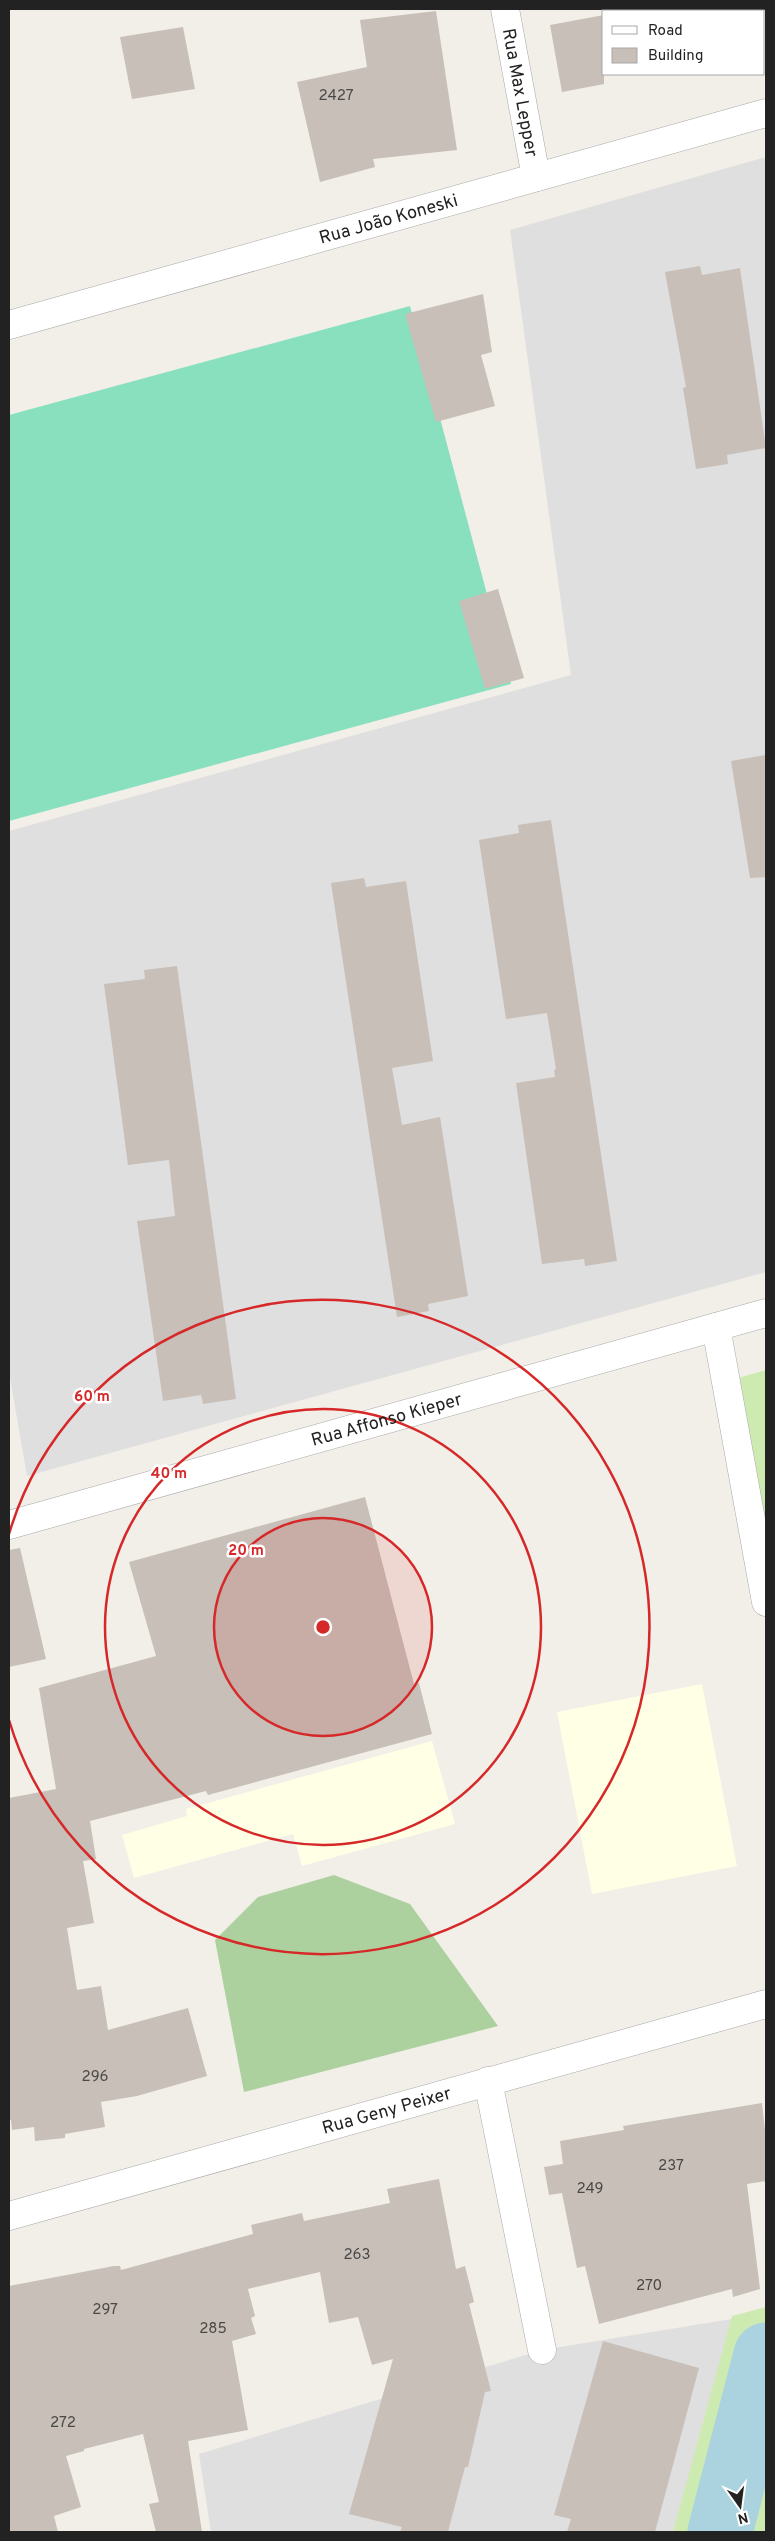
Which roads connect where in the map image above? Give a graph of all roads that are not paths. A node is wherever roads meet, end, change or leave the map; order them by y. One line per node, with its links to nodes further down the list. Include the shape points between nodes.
1 (505, 9): 3 (street, Rua Max Lepper)
2 (766, 112): 3 (street, Rua João Koneski)
3 (536, 177): 4 (street, Rua João Koneski)
4 (9, 325)
5 (766, 1313): 6 (street, Rua Affonso Kieper)
6 (716, 1327): 7 (street, Rua Affonso Kieper); 8 (street)
7 (9, 1525)
8 (766, 1602)
9 (766, 2004): 10 (street, Rua Geny Peixer)
10 (488, 2082): 11 (street, Rua Geny Peixer); 12 (street)
11 (9, 2216)
12 (542, 2350)

